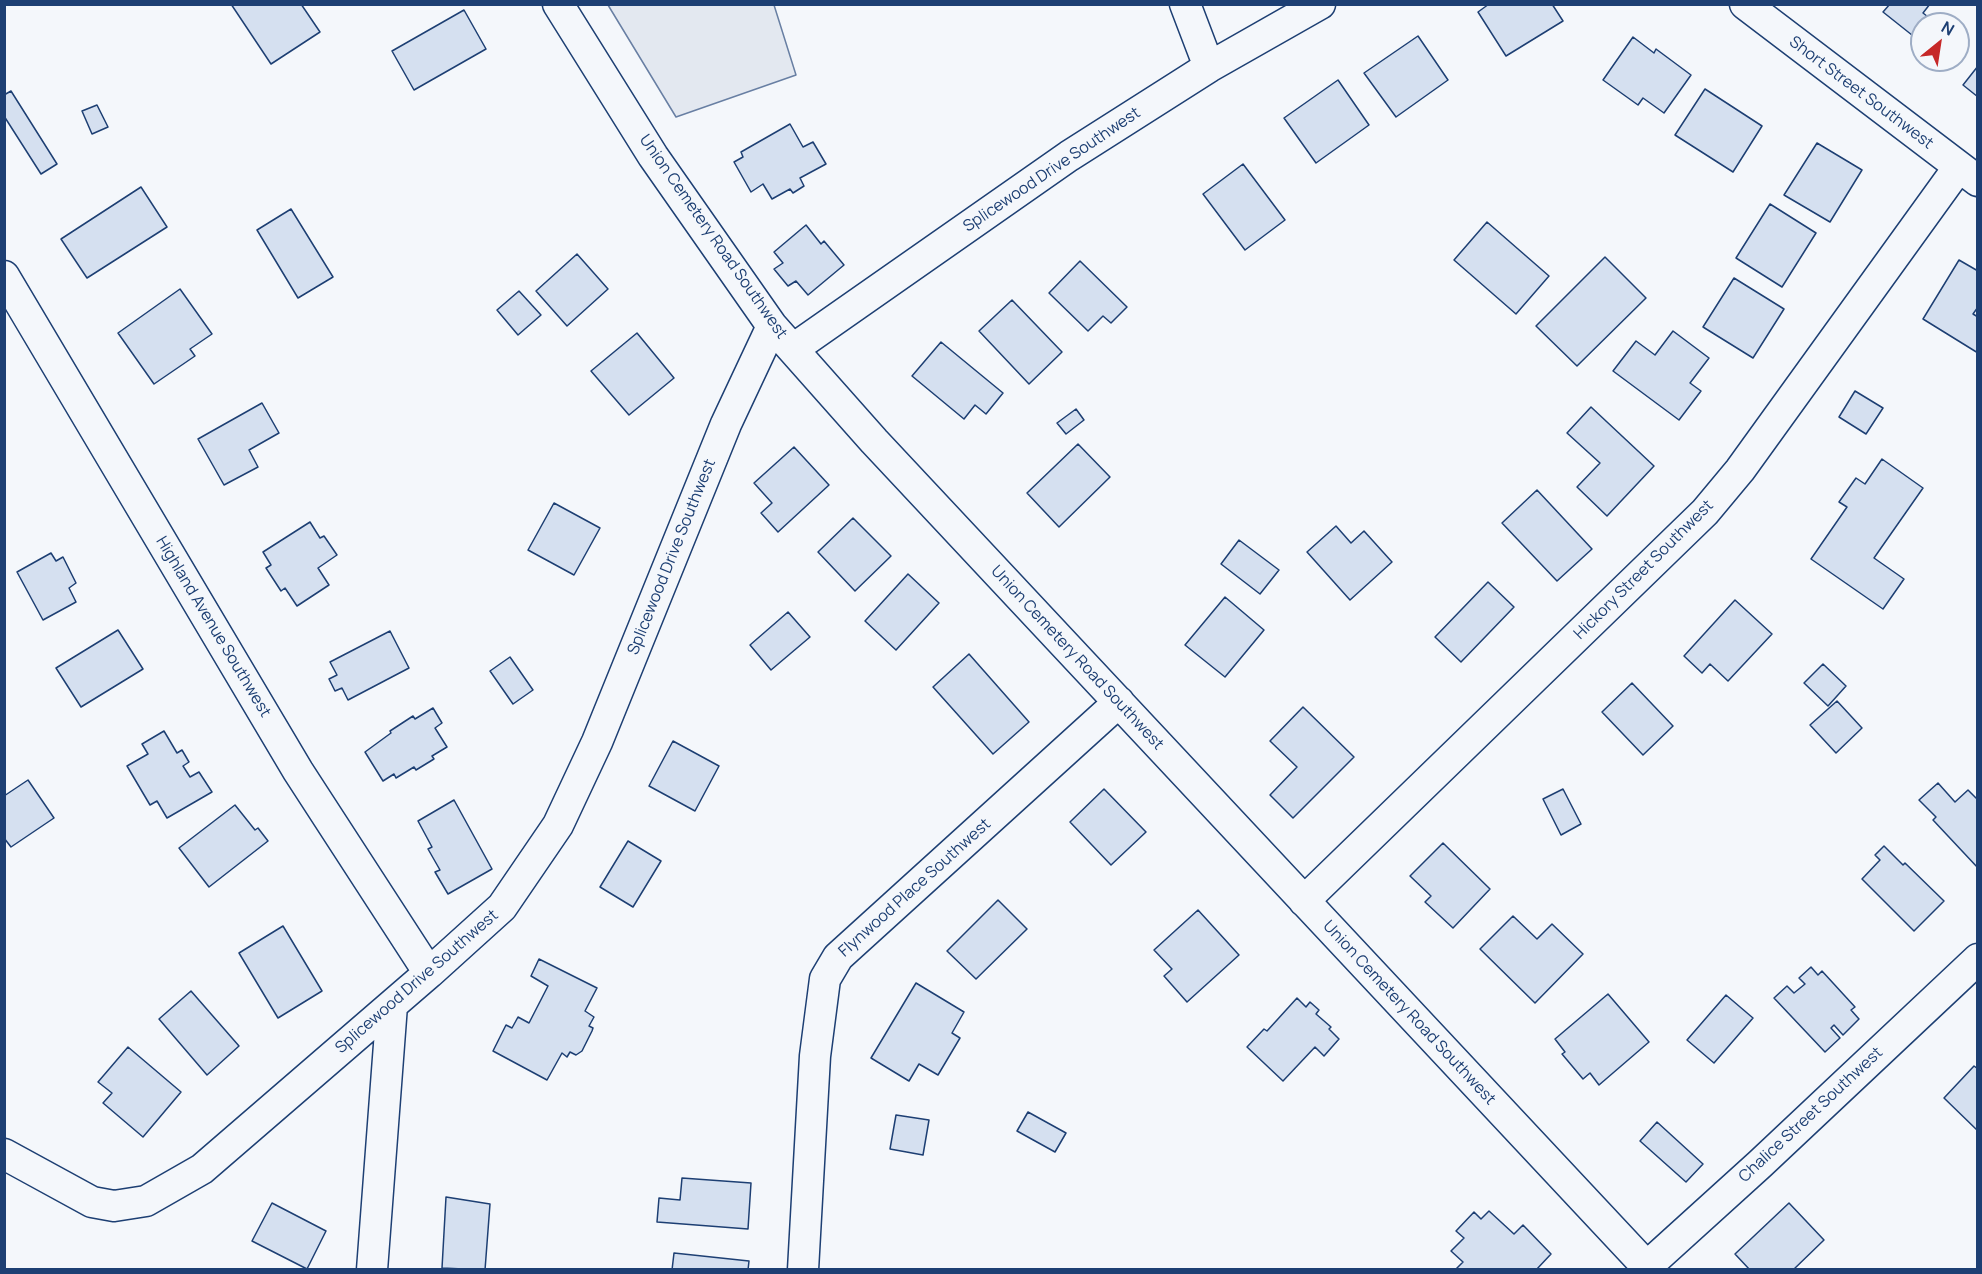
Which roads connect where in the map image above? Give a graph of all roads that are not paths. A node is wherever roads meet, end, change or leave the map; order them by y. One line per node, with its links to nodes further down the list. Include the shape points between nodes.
1 (558, 4): 8 (street, Union Cemetery Road Southwest, via 653,156)
2 (1185, 4): 5 (street)
3 (1320, 4): 5 (street, Splicewood Drive Southwest)
4 (1745, 4): 6 (street, Short Street Southwest)
5 (1209, 68): 9 (street, Splicewood Drive Southwest, via 1069,156)
6 (1968, 175): 11 (street, Hickory Street Southwest, via 1705,512)
7 (4, 276): 13 (street, Highland Avenue Southwest, via 298,771)
8 (772, 326): 9 (street, Union Cemetery Road Southwest); 13 (street, Splicewood Drive Southwest, via 726,423 597,742 558,825 502,907)
9 (793, 349): 10 (street, Union Cemetery Road Southwest)
10 (1119, 702): 11 (street, Union Cemetery Road Southwest); 18 (street, Flynwood Place Southwest, via 838,957 825,979 815,1056)
11 (1304, 901): 16 (street, Union Cemetery Road Southwest)
12 (1977, 959): 16 (street, Chalice Street Southwest)
13 (429, 973): 14 (street, Splicewood Drive Southwest)
14 (392, 1005): 15 (street, Splicewood Drive Southwest, via 202,1169 146,1201 114,1206 92,1202); 17 (street)
15 (4, 1154)
16 (1646, 1268)
17 (372, 1269)
18 (803, 1269)

